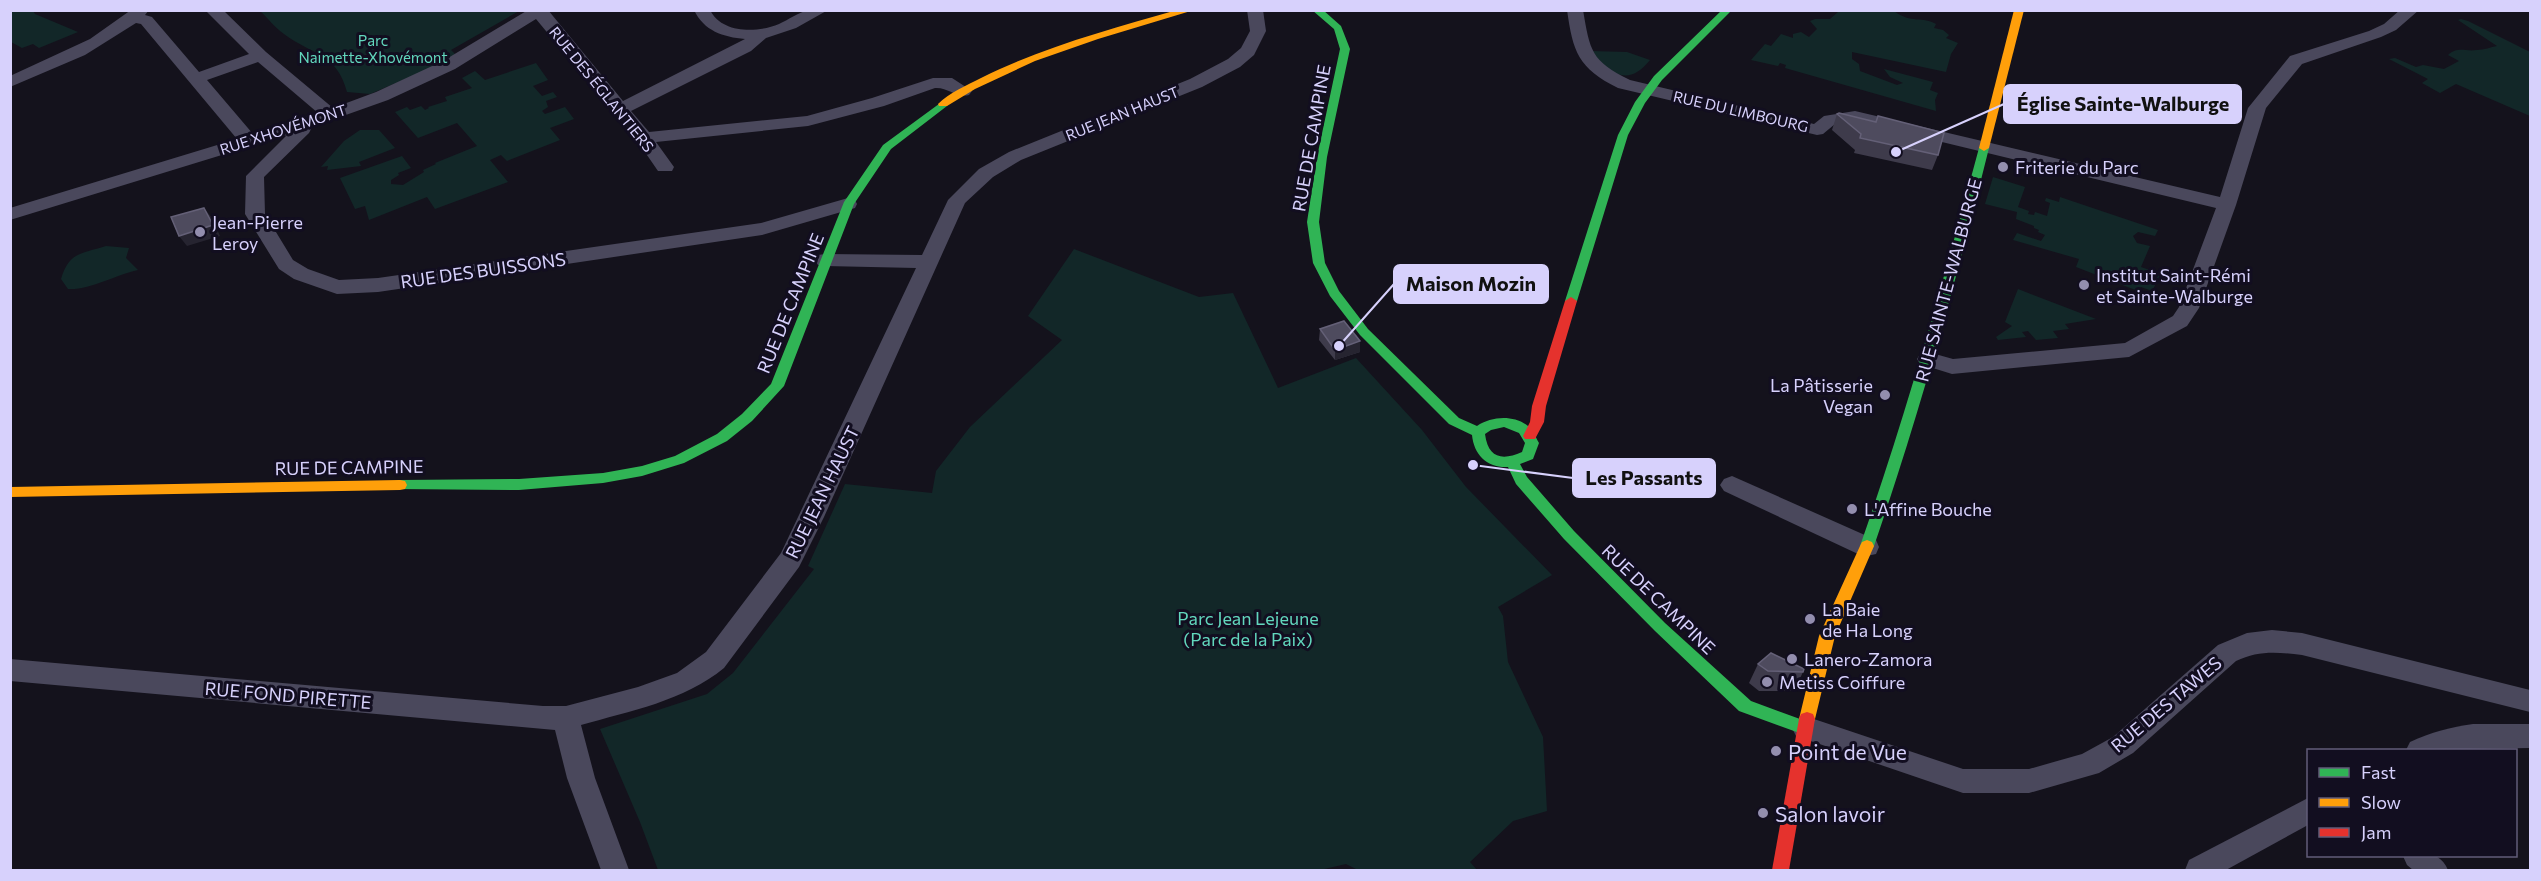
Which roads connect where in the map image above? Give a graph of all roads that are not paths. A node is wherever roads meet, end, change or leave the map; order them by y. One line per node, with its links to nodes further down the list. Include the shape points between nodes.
1 (213, 10): 14 (street)
2 (702, 10): 13 (street, via 705,19 717,27)
3 (820, 10): 13 (street)
4 (1190, 10): 18 (street, RUE DE CAMPINE, via 1077,42 1017,64)
5 (1255, 10): 30 (street, RUE JEAN HAUST, via 1257,31 1248,51 1234,63 1015,156 986,173 957,200)
6 (1316, 10): 34 (street, RUE DE CAMPINE, via 1338,28 1345,49 1313,222 1319,263 1334,293 1364,332 1454,421)
7 (1575, 10): 17 (street, RUE DU LIMBOURG, via 1581,48 1591,65 1624,84)
8 (1728, 10): 17 (street)
9 (2019, 10): 24 (street, RUE SAINTE-WALBURGE)
10 (2411, 10): 27 (street, via 2375,34 2296,60 2257,108)
11 (539, 11): 19 (street, RUE DES ÉGLANTIERS); 20 (street, RUE XHOVÉMONT, via 441,70)
12 (138, 14): 15 (street); 16 (street, via 91,46)
13 (760, 35): 19 (street, via 745,47)
14 (260, 56): 15 (street); 20 (street)
15 (197, 78): 23 (street)
16 (10, 82)
17 (1649, 89): 24 (street, RUE DU LIMBOURG, via 1817,130 1830,120 1855,116); 32 (street, via 1623,135)
18 (963, 91): 22 (street, via 946,82 933,82 808,121); 26 (street, RUE DE CAMPINE, via 887,147)
19 (620, 110): 22 (street, RUE DES ÉGLANTIERS)
20 (330, 114): 21 (street, RUE XHOVÉMONT)
21 (304, 124): 23 (street, RUE XHOVÉMONT); 26 (street, RUE DES BUISSONS, via 255,176 255,214 286,264 301,274 337,286 378,285 688,241 762,229)
22 (644, 138): 25 (street, RUE DES ÉGLANTIERS)
23 (249, 141): 28 (street, RUE XHOVÉMONT)
24 (1984, 147): 27 (street, RUE DU LIMBOURG); 31 (street, RUE SAINTE-WALBURGE)
25 (665, 167)
26 (848, 204): 29 (street, RUE DE CAMPINE)
27 (2227, 205): 31 (street, via 2189,308 2180,321 2129,350 1952,367)
28 (10, 214)
29 (825, 260): 30 (street); 38 (street, RUE DE CAMPINE, via 777,386 761,406 732,431 698,452 653,469 623,477 574,482)
30 (929, 262): 42 (street, RUE JEAN HAUST, via 790,560 715,660 670,688)
31 (1928, 359): 39 (street, RUE SAINTE-WALBURGE)
32 (1545, 388): 33 (street); 35 (street)
33 (1515, 413): 34 (street); 35 (street, via 1515,425)
34 (1478, 432): 36 (street, via 1477,444 1486,456)
35 (1530, 436): 36 (street, via 1531,450)
36 (1514, 463): 43 (street, RUE DE CAMPINE, via 1521,480 1569,535 1745,706)
37 (1732, 485): 39 (street)
38 (10, 492)
39 (1867, 547): 43 (street, RUE SAINTE-WALBURGE, via 1827,636)
40 (10, 670): 42 (street, RUE FOND PIRETTE)
41 (2530, 701): 43 (street, RUE DES TAWES, via 2329,650 2272,641 2247,644 2227,653 2123,745 2089,764 2029,781 1963,781)
42 (566, 718): 48 (street, via 581,778)
43 (1805, 728): 49 (street, RUE SAINTE-WALBURGE)
44 (2530, 736): 45 (street, via 2498,735 2435,742)
45 (2422, 749)
46 (2307, 812): 50 (street)
47 (2419, 857): 51 (street)
48 (615, 870)
49 (1780, 870)
50 (2199, 870)
51 (2434, 870)

